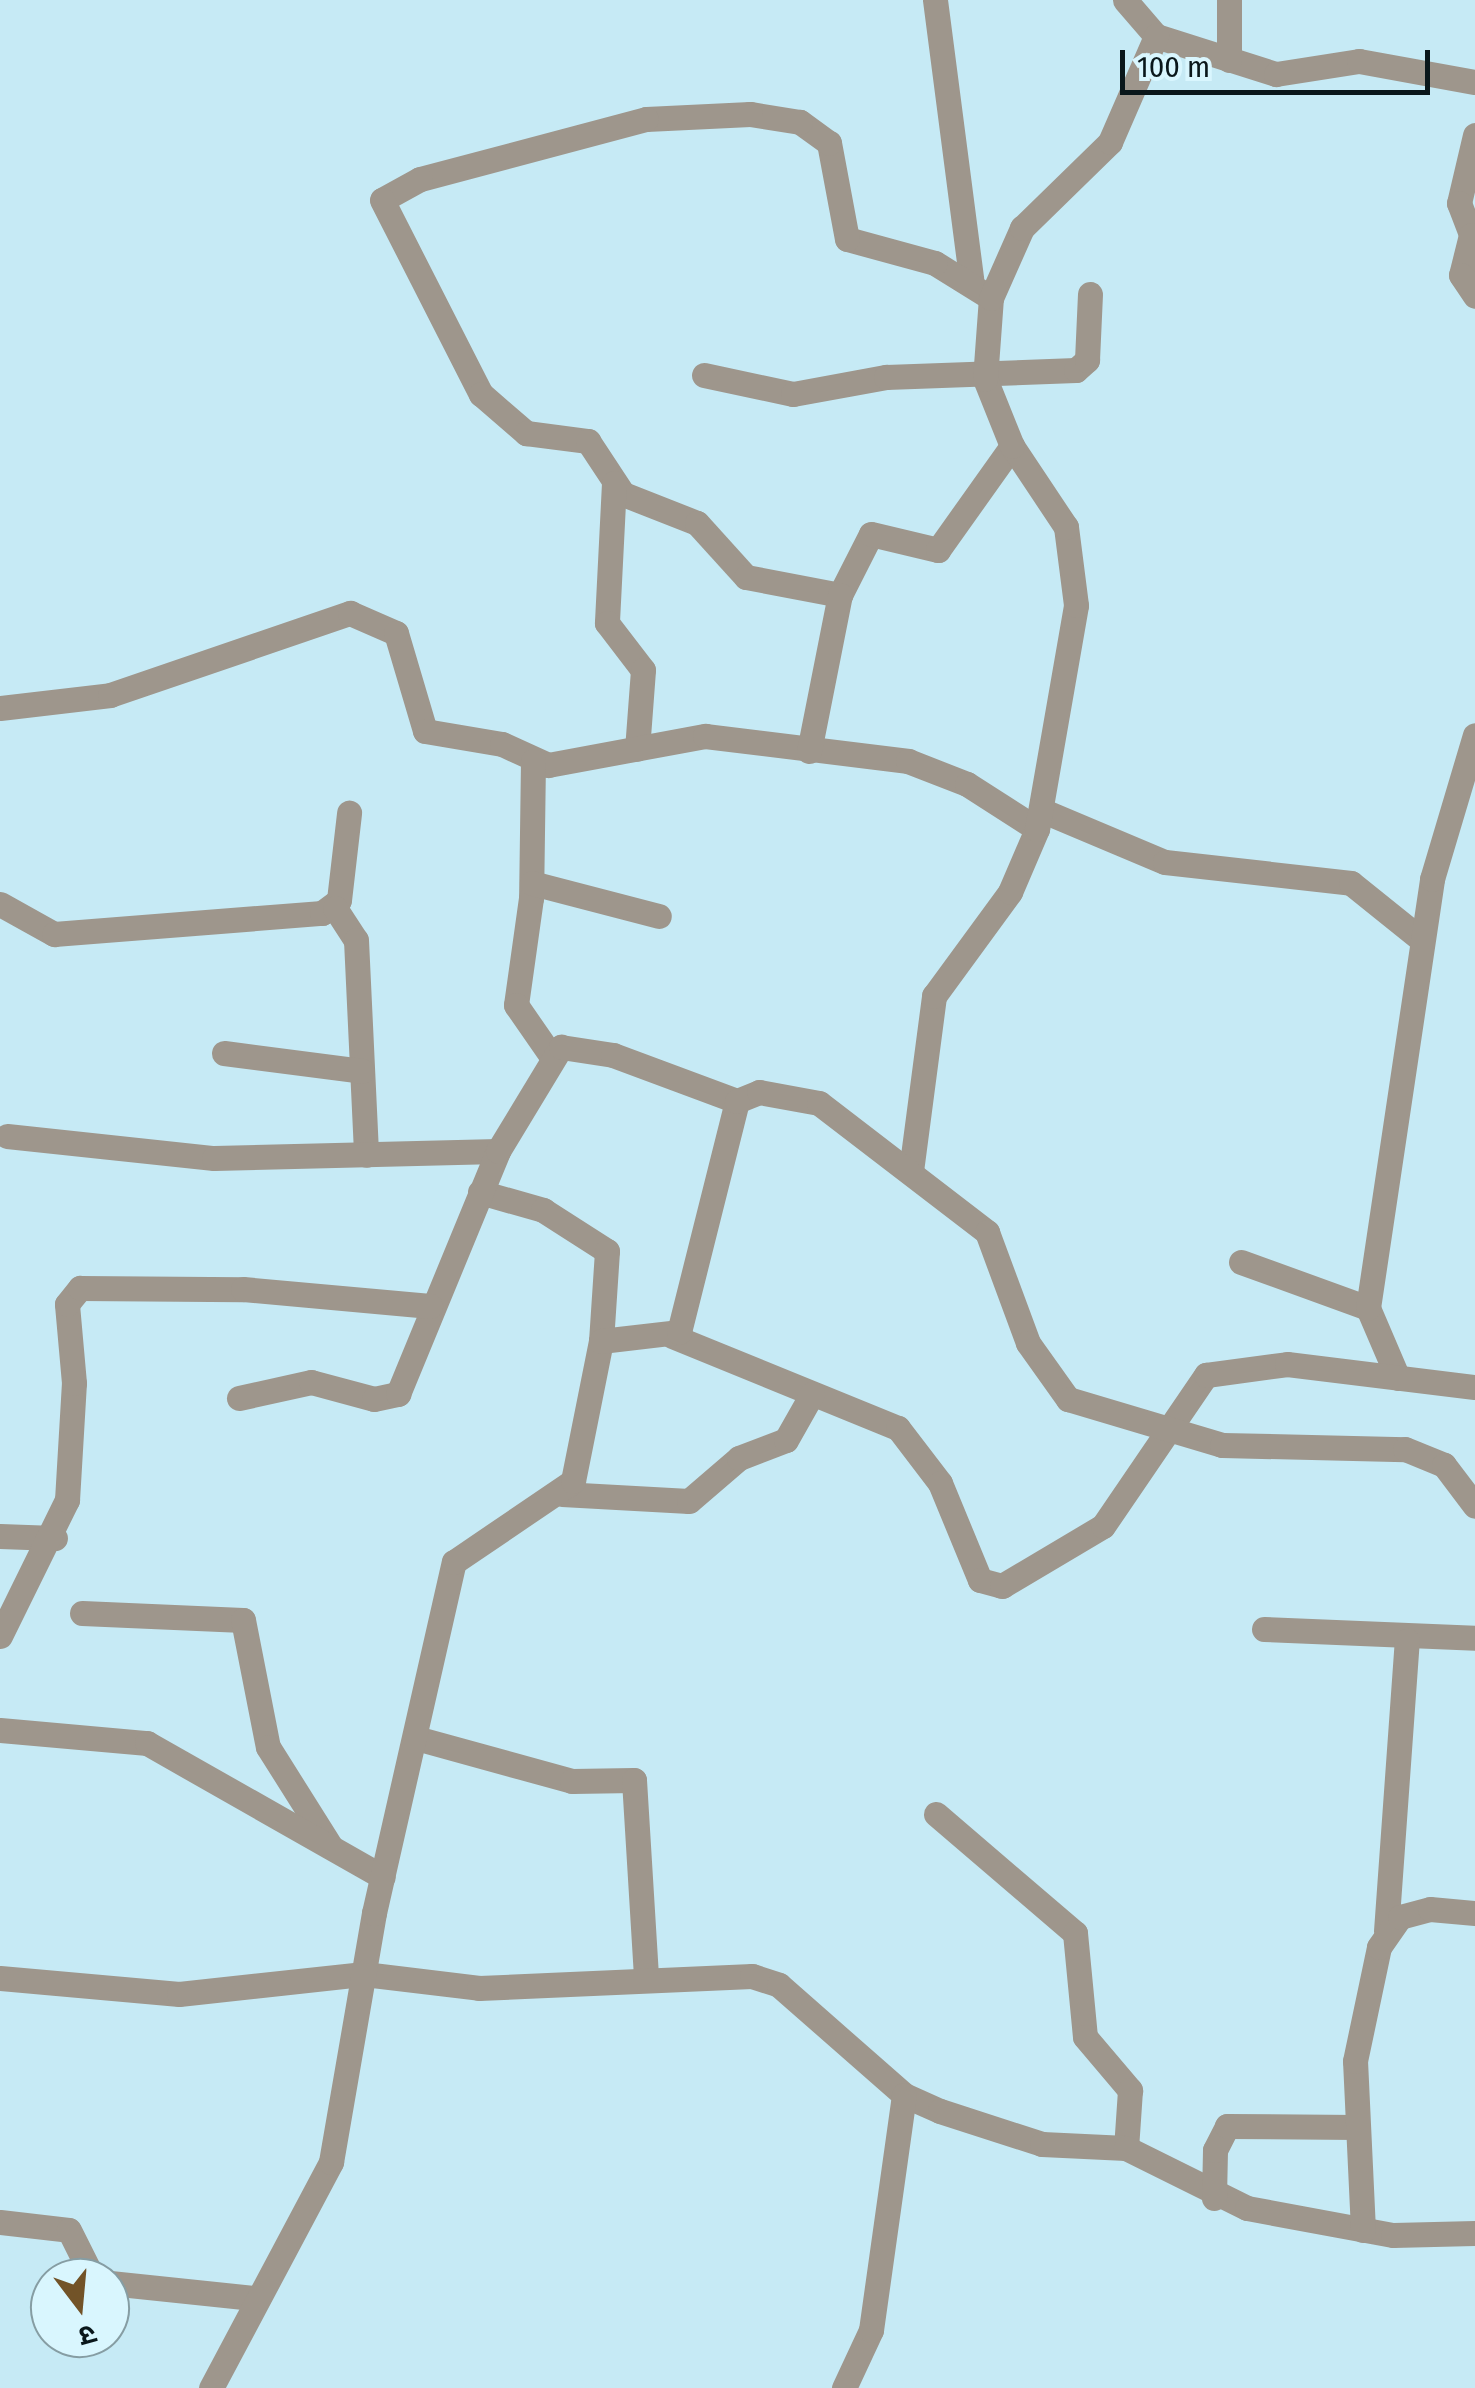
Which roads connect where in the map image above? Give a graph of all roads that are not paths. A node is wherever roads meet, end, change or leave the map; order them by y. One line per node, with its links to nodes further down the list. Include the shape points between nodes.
1 (935, 0): 8 (street)
2 (1124, 0): 4 (street)
3 (1229, 0): 5 (street)
4 (1156, 36): 5 (street); 11 (street, via 1110,142 1022,228)
5 (1228, 60): 6 (street, via 1294,76 1336,62 1406,64)
6 (1475, 82)
7 (1475, 135): 10 (street, via 1459,203 1470,235 1461,275)
8 (972, 279): 11 (street); 15 (street, via 846,239 829,143 800,122 750,114 646,118 387,192 380,208 481,394 526,433 588,441)
9 (1090, 294): 13 (street, via 1086,360 1076,370)
10 (1475, 296)
11 (991, 298): 13 (street)
12 (704, 375): 13 (street, via 793,394 886,377)
13 (985, 380): 14 (street)
14 (1012, 446): 16 (street, via 946,545 927,553 871,534); 23 (street, via 1054,501 1077,569)
15 (614, 482): 16 (street, via 632,502 697,523 746,577); 19 (street, via 606,623 643,670)
16 (840, 596): 20 (street)
17 (0, 708): 21 (street, via 110,695 350,613 396,633 426,731 502,744)
18 (1475, 735): 28 (street)
19 (637, 749): 20 (street, via 705,736); 21 (street)
20 (810, 750): 23 (street, via 945,772)
21 (534, 761): 24 (street)
22 (349, 813): 26 (street)
23 (1039, 819): 28 (street, via 1165,862 1352,884); 36 (street, via 1010,892 934,996)
24 (532, 883): 27 (street); 30 (street, via 516,1005)
25 (0, 904): 26 (street, via 54,934 220,926)
26 (335, 908): 31 (street, via 356,940)
27 (659, 916)
28 (1422, 940): 40 (street)
29 (224, 1052): 31 (street)
30 (550, 1054): 32 (street, via 574,1046); 34 (street)
31 (362, 1072): 35 (street)
32 (737, 1100): 36 (street, via 759,1092 819,1104); 41 (street, via 704,1252)
33 (6, 1136): 35 (street, via 214,1158)
34 (498, 1151): 35 (street); 37 (street)
35 (366, 1155)
36 (912, 1170): 47 (street, via 998,1248 1028,1343 1058,1390)
37 (480, 1192): 39 (street); 42 (street, via 543,1210 607,1251)
38 (1241, 1262): 40 (street)
39 (430, 1306): 46 (street, via 406,1384 388,1400 311,1382); 51 (street, via 242,1289 80,1288 66,1304 74,1382 66,1500)
40 (1368, 1308): 43 (street)
41 (672, 1336): 42 (street); 45 (street)
42 (601, 1341): 48 (street)
43 (1398, 1378): 44 (street); 47 (street, via 1261,1363 1218,1372 1200,1381)
44 (1475, 1388)
45 (812, 1394): 47 (street, via 906,1436 940,1484 974,1569 991,1586 1027,1578 1103,1526); 48 (street, via 786,1440 739,1458 689,1501)
46 (239, 1398)
47 (1171, 1431): 49 (street, via 1262,1449 1404,1449 1444,1465)
48 (562, 1494): 58 (street, via 461,1550)
49 (1475, 1506)
50 (0, 1536): 51 (street)
51 (55, 1538): 54 (street)
52 (82, 1613): 60 (street, via 243,1620 268,1747)
53 (1264, 1629): 56 (street)
54 (0, 1636)
55 (1475, 1638): 56 (street)
56 (1407, 1641): 63 (street)
57 (0, 1730): 60 (street, via 137,1740)
58 (416, 1738): 61 (street); 66 (street, via 572,1781 634,1780)
59 (936, 1814): 69 (street, via 1075,1933 1084,2037 1130,2090)
60 (334, 1852): 61 (street)
61 (383, 1877): 64 (street)
62 (1475, 1914): 63 (street, via 1417,1911)
63 (1386, 1932): 68 (street, via 1355,2061)
64 (364, 1974): 65 (street, via 179,1994); 66 (street, via 479,1988); 76 (street, via 331,2162 298,2236)
65 (0, 1978)
66 (646, 1979): 67 (street, via 714,1974 779,1985)
67 (904, 2095): 69 (street, via 1042,2144); 78 (street, via 871,2330)
68 (1356, 2127): 70 (street, via 1228,2126 1215,2150); 72 (street)
69 (1126, 2148): 70 (street)
70 (1214, 2198): 72 (street)
71 (0, 2222): 74 (street, via 69,2230)
72 (1363, 2230): 73 (street)
73 (1475, 2233)
74 (84, 2258)
75 (130, 2285): 76 (street)
76 (253, 2298): 77 (street)
77 (212, 2388)
78 (844, 2388)

